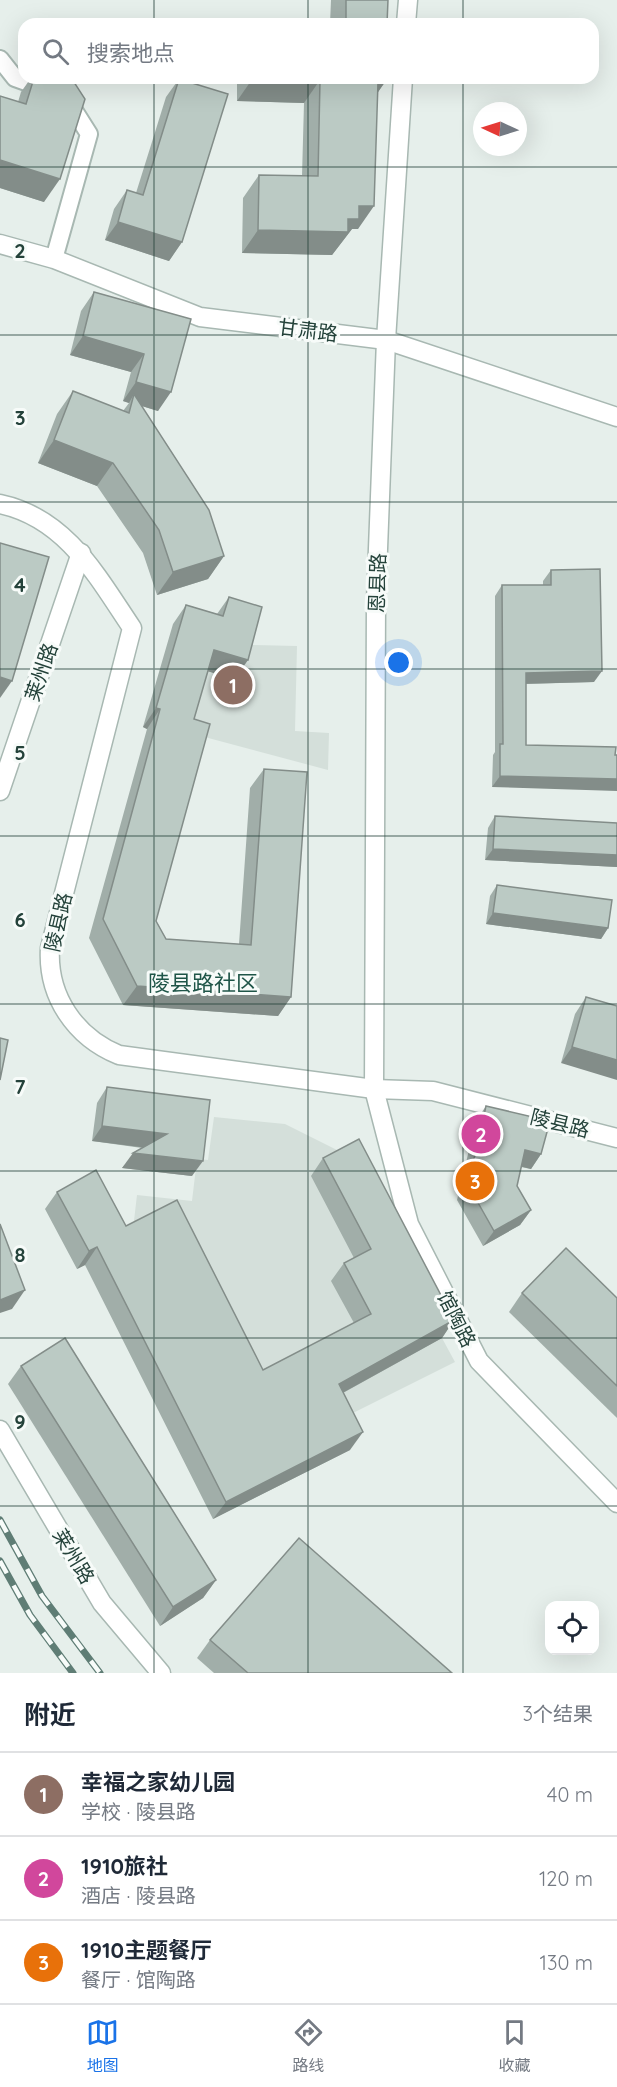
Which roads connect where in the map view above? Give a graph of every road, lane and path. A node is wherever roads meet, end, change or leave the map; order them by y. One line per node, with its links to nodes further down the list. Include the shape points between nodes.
1 (408, 0): 2 (street)
2 (406, 18)
3 (0, 59): 4 (lane)
4 (18, 79)
5 (32, 84): 8 (lane, via 65,96 89,134)
6 (403, 84): 9 (street, 恩县路)
7 (0, 244): 8 (street, 甘肃路)
8 (54, 260): 9 (street, 甘肃路, via 200,317)
9 (386, 340): 10 (street, 甘肃路); 14 (street, 恩县路, via 376,601)
10 (617, 417)
11 (0, 504): 12 (street, 陵县路, via 44,521)
12 (81, 553): 13 (street, 莱州路); 14 (street, 陵县路, via 132,628 50,948 49,970 56,994 81,1030 102,1048 119,1055)
13 (0, 791)
14 (374, 1089): 15 (street, 陵县路, via 433,1091); 17 (street, 馆陶路, via 409,1224 479,1361)
15 (617, 1138)
16 (0, 1430): 18 (street, 莱州路, via 102,1603)
17 (617, 1503)
18 (161, 1673)

